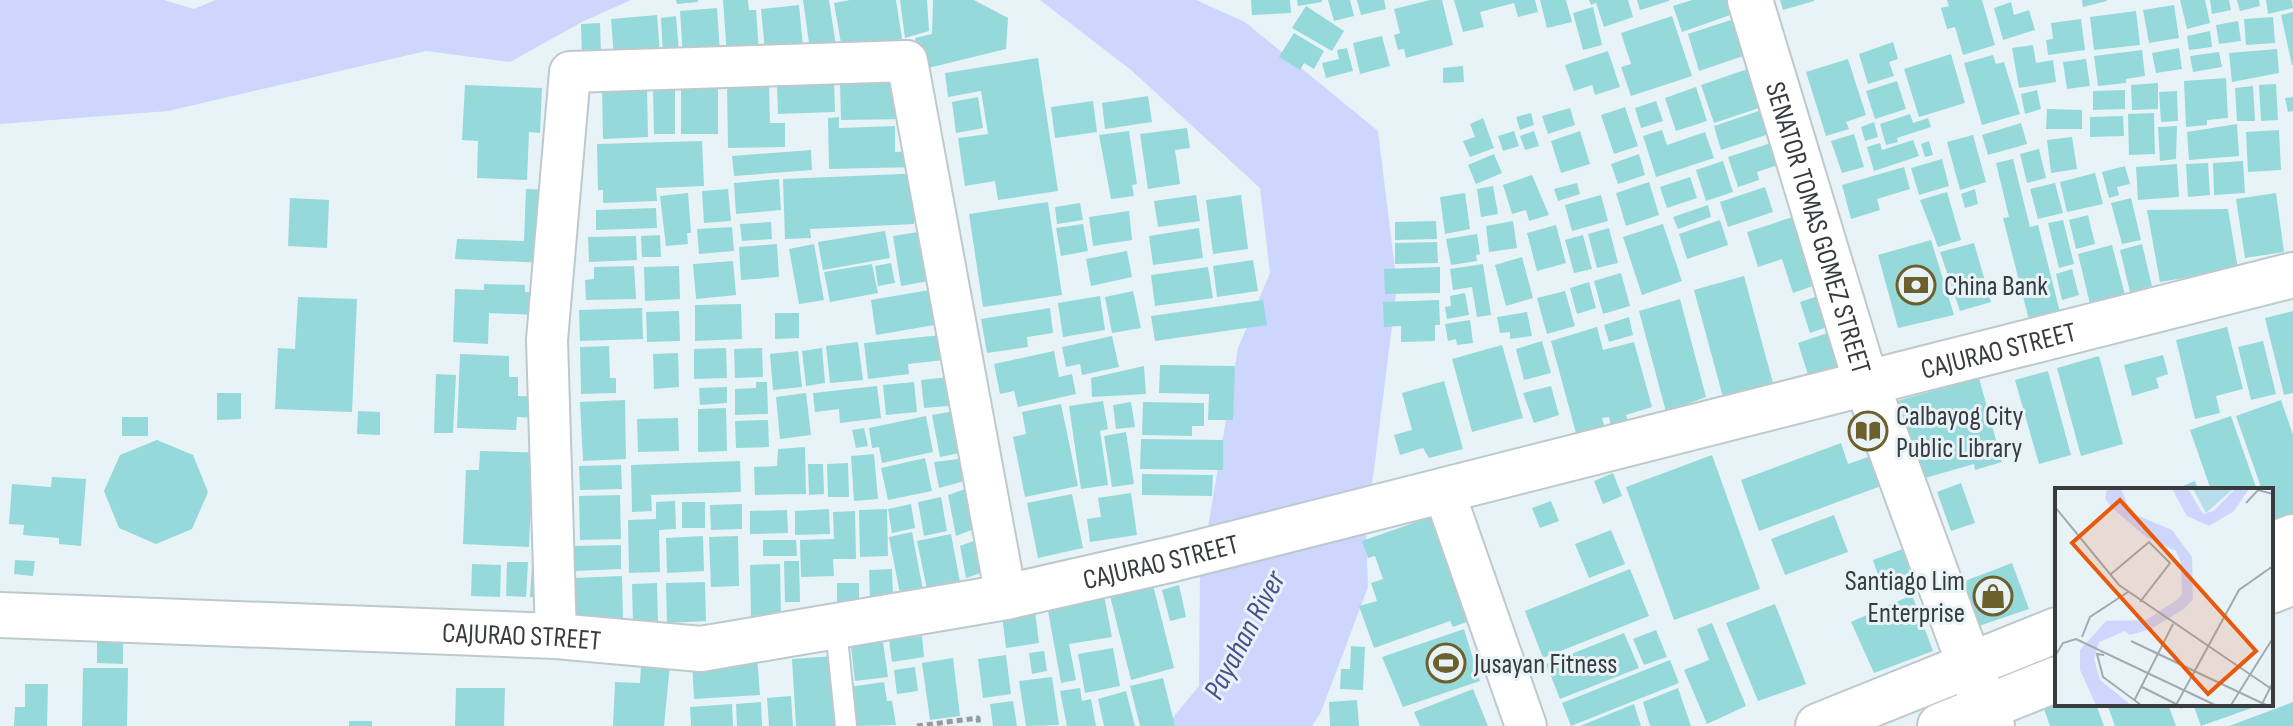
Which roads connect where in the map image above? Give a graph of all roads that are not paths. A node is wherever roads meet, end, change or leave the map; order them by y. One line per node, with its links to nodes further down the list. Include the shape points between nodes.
1 (1750, 0): 3 (street, SENATOR TOMAS GOMEZ STREET)
2 (2293, 275): 3 (street, CAJURAO STREET)
3 (1866, 382): 4 (street, CAJURAO STREET); 14 (street, SENATOR TOMAS GOMEZ STREET)
4 (1433, 491): 9 (street, CAJURAO STREET); 18 (street)
5 (2293, 537): 6 (street)
6 (2273, 544)
7 (2293, 582): 8 (street)
8 (2273, 590)
9 (1006, 597): 11 (street, CAJURAO STREET); 13 (street, via 907,61 570,72 547,340)
10 (0, 615): 13 (street, CAJURAO STREET)
11 (836, 628): 13 (street, CAJURAO STREET, via 701,649); 17 (lane)
12 (2055, 631): 14 (street)
13 (556, 636)
14 (1969, 665): 16 (street, SENATOR TOMAS GOMEZ STREET); 19 (street)
15 (2055, 680): 16 (street)
16 (1988, 717): 20 (street)
17 (846, 726)
18 (1526, 726)
19 (1818, 726)
20 (1940, 726)

